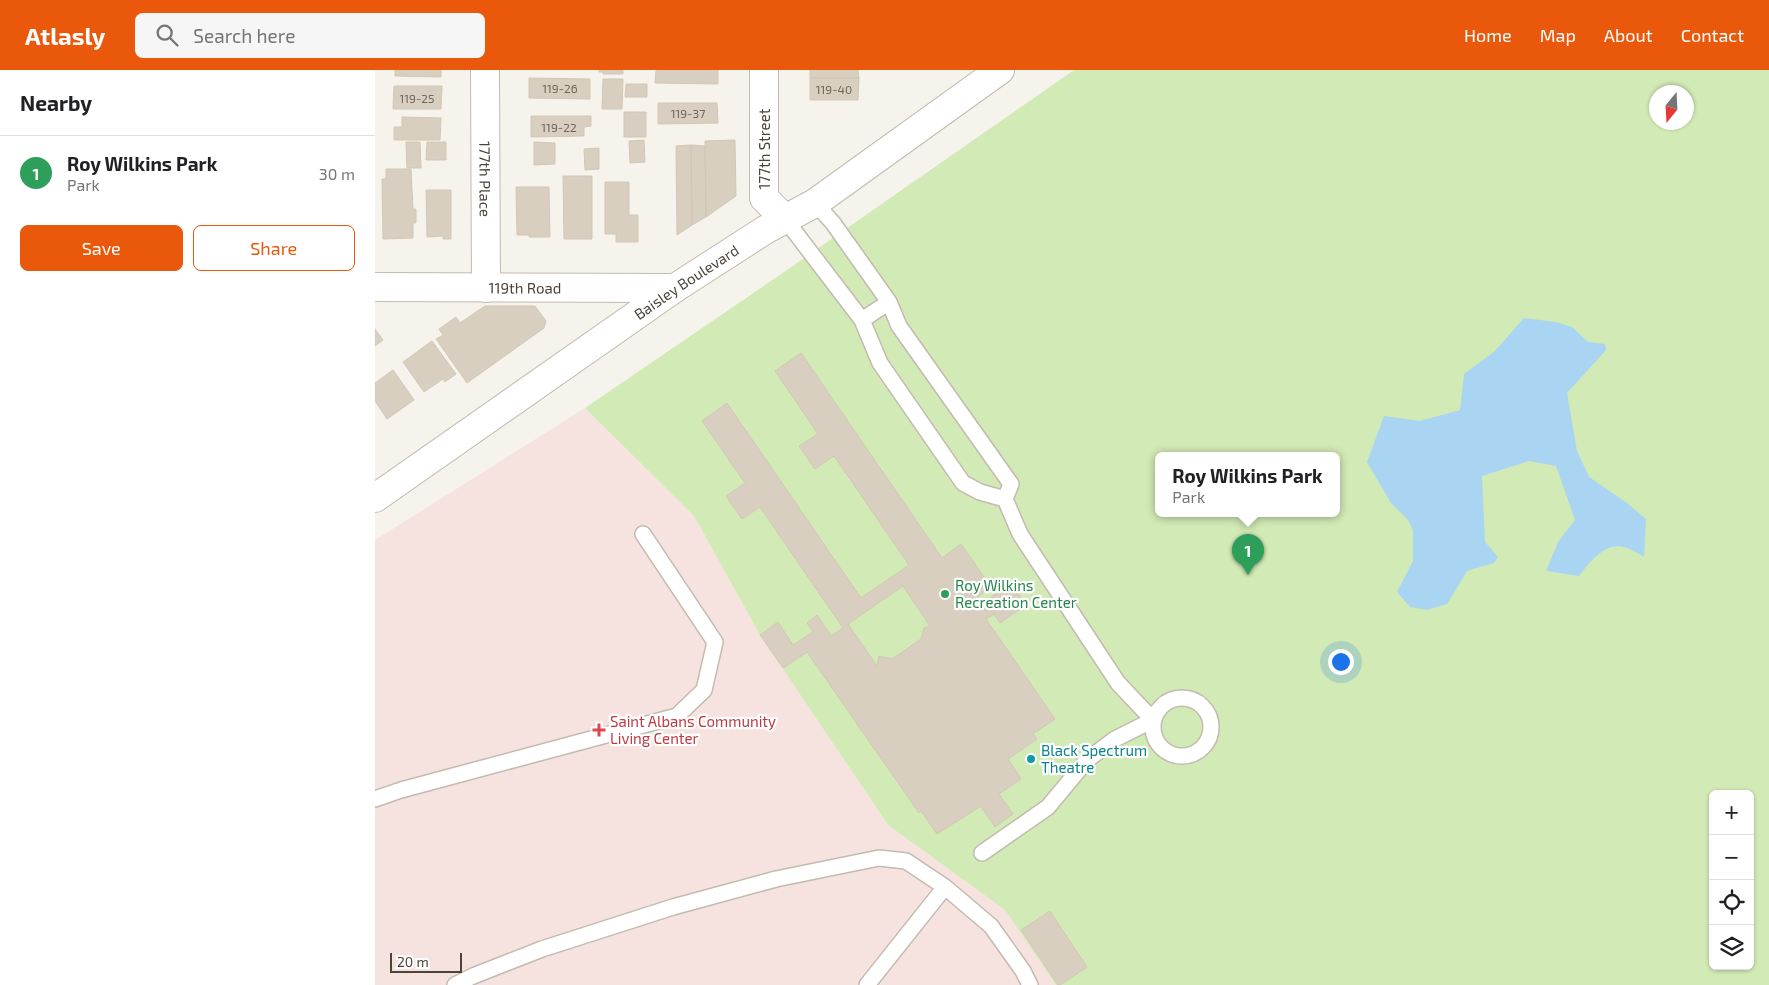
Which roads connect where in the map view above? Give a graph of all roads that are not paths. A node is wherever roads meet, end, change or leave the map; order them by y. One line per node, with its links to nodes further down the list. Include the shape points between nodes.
1 (485, 70): 7 (street, 177th Place)
2 (764, 70): 5 (street, 177th Street, via 764,198)
3 (1000, 70): 4 (street, Baisley Boulevard)
4 (815, 203): 5 (street, Baisley Boulevard); 9 (lane)
5 (785, 219): 8 (street, Baisley Boulevard); 10 (lane)
6 (375, 287): 7 (street, 119th Road)
7 (486, 288): 8 (street, 119th Road)
8 (675, 288): 11 (street, Baisley Boulevard)
9 (889, 302): 10 (lane); 12 (lane, via 899,326 1011,484)
10 (862, 320): 12 (lane, via 880,362 963,483)
11 (375, 498)
12 (1005, 499): 15 (lane, via 1020,534 1118,683 1153,720 1115,739 1087,760 1048,807)
13 (643, 534): 14 (lane, via 715,642 704,690 677,716)
14 (375, 799)
15 (982, 853)
16 (945, 887): 17 (lane, via 906,861 879,858 851,863 673,906 542,948); 18 (lane); 19 (lane, via 991,926)
17 (455, 985)
18 (867, 985)
19 (1030, 985)

